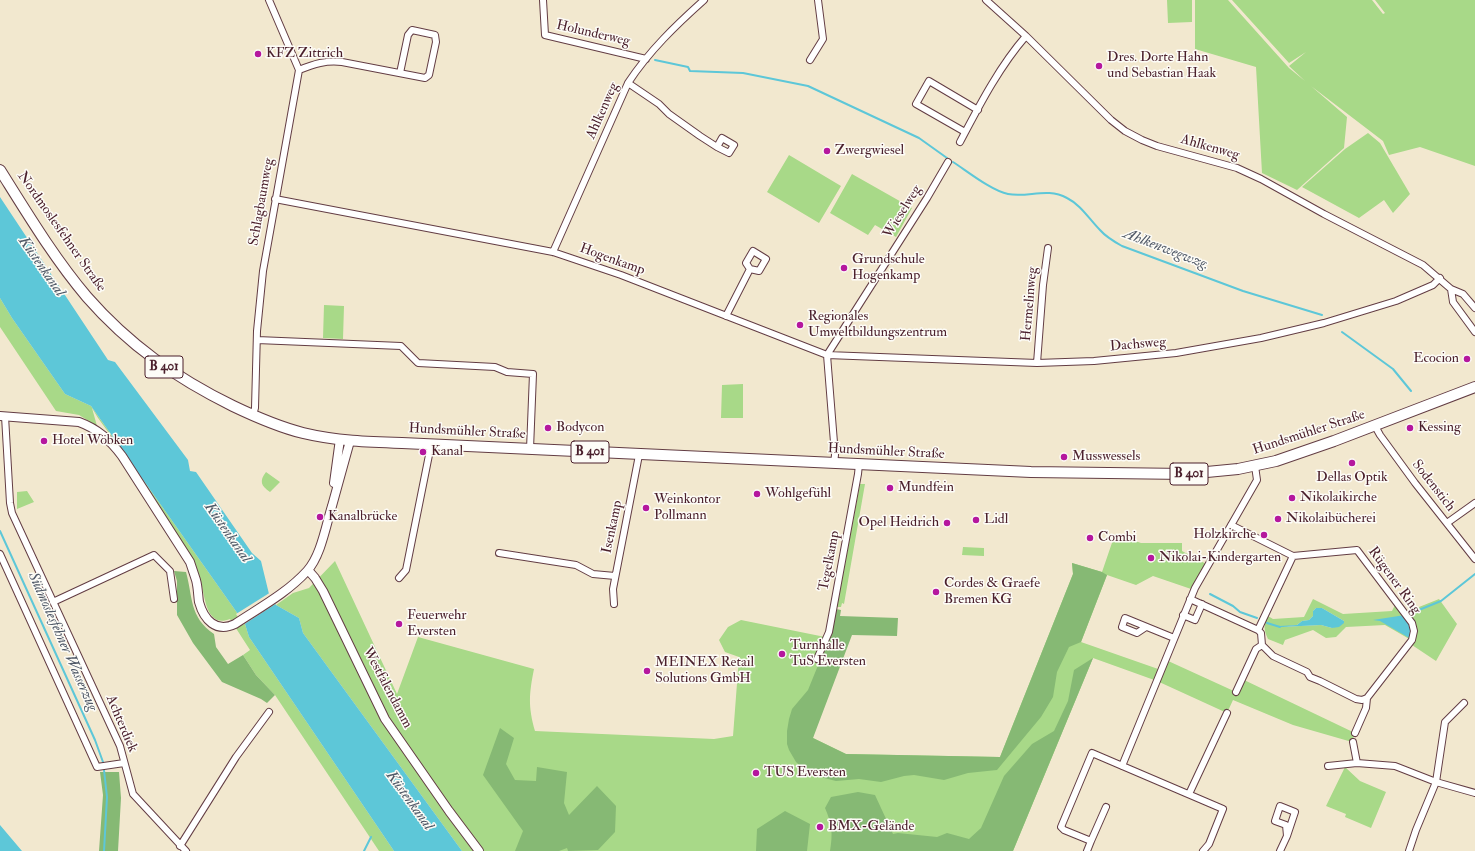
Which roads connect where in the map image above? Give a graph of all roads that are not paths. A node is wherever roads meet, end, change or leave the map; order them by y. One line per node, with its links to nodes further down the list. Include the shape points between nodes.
1 (270, 0): 9 (street)
2 (543, 0): 7 (street, Holunderweg, via 545,35)
3 (704, 0): 7 (street, Ahlkenweg)
4 (818, 0): 8 (street, via 823,39)
5 (986, 0): 6 (street, Ahlkenweg)
6 (1026, 36): 12 (street, via 1013,52); 22 (street, Ahlkenweg, via 1125,131 1157,146 1226,164 1261,179 1423,265)
7 (646, 59): 11 (street, Ahlkenweg)
8 (810, 60)
9 (299, 70): 10 (street, via 330,60); 18 (street, Schlagbaumweg)
10 (400, 73): 10 (street, via 425,78 429,75 436,42 435,35 412,30 408,35)
11 (628, 83): 15 (street); 20 (street, Ahlkenweg)
12 (978, 110): 13 (street); 13 (street, via 929,81 916,104)
13 (965, 132): 14 (street)
14 (960, 142)
15 (717, 147)
16 (948, 162): 28 (street, Wieselweg)
17 (0, 170): 31 (main road, Nordmoslesfehner Straße / B 401, via 71,277 120,331 185,381)
18 (275, 199): 20 (street, Hogenkamp); 27 (street, Schlagbaumweg, via 262,271)
19 (1048, 248): 29 (street, Hermelinweg)
20 (553, 252): 25 (street, Hogenkamp, via 621,275)
21 (750, 270): 25 (street)
22 (1440, 278): 23 (street, Ahlkenweg); 29 (street, Dachsweg, via 1433,285 1396,301 1324,324 1261,338 1176,353 1094,361)
23 (1451, 289): 24 (street, Ahlkenweg, via 1462,294); 26 (street, Ahlkenweg, via 1453,302)
24 (1475, 308)
25 (726, 316): 28 (street, Hogenkamp)
26 (1475, 332)
27 (257, 340): 31 (street, Schlagbaumweg, via 256,408); 36 (street, via 401,346 418,363 495,367 507,372 534,374)
28 (827, 355): 29 (street, Dachsweg); 38 (street)
29 (1037, 363)
30 (1475, 387): 33 (main road, Hundsmühler Straße / B 401)
31 (253, 415): 34 (main road, Nordmoslesfehner Straße / B 401, via 304,433)
32 (2, 416): 48 (street, via 79,422 100,432 112,443 190,562 199,602 212,623 222,627 235,624 279,594); 53 (street, Achterdiek, via 12,513)
33 (1375, 426): 40 (main road, Hundsmühler Straße / B 401); 42 (street, Sodenstich)
34 (345, 440): 35 (main road, Hundsmühler Straße / B 401); 48 (street, via 332,505 322,540)
35 (431, 445): 36 (main road, Hundsmühler Straße / B 401); 50 (street, via 406,570)
36 (530, 449): 37 (main road, Hundsmühler Straße / B 401)
37 (639, 455): 38 (main road, Hundsmühler Straße / B 401); 49 (street, Isenkamp)
38 (834, 463): 39 (main road, Hundsmühler Straße / B 401)
39 (859, 464): 40 (main road, Hundsmühler Straße / B 401, via 1168,475 1220,472); 61 (street, Tegelkamp, via 828,632)
40 (1255, 466): 43 (street, via 1257,480)
41 (1475, 503): 42 (street)
42 (1447, 523): 47 (street, Sodenstich)
43 (1231, 525): 46 (street); 52 (street)
44 (500, 553): 49 (street, via 576,565 593,574)
45 (0, 554): 69 (street, via 97,767)
46 (1293, 556): 58 (street); 63 (street, Rügener Ring, via 1357,550 1412,623 1412,640)
47 (1475, 559)
48 (308, 570): 81 (street, Westfalendamm, via 323,591 385,719)
49 (615, 576): 54 (street, Isenkamp, via 612,590)
50 (399, 578)
51 (174, 599): 53 (street, via 170,571 154,555)
52 (1190, 599): 55 (street); 56 (street)
53 (52, 602): 69 (street, Achterdiek, via 120,746)
54 (614, 604)
55 (1202, 604): 56 (street, via 1195,620); 58 (street)
56 (1184, 615): 59 (street)
57 (1146, 627): 59 (street)
58 (1258, 630): 60 (street)
59 (1174, 638): 71 (street)
60 (1262, 645): 62 (street, via 1256,649); 63 (street, via 1273,656 1307,672 1310,678 1356,699)
61 (817, 659)
62 (1236, 692)
63 (1367, 698): 67 (street, Rügener Ring, via 1366,708)
64 (1464, 703): 73 (street, via 1445,722)
65 (269, 712): 79 (street, via 236,757)
66 (1227, 713): 75 (street)
67 (1355, 733)
68 (1353, 742): 70 (street)
69 (124, 763): 79 (street, Achterdiek, via 133,794)
70 (1357, 763): 72 (street); 73 (street, via 1396,766)
71 (1122, 766): 75 (street); 78 (street, via 1092,753 1064,819 1061,827 1064,830)
72 (1328, 766)
73 (1436, 782): 74 (street); 85 (street)
74 (1475, 793)
75 (1188, 794): 83 (street, via 1223,809)
76 (1106, 807): 78 (street)
77 (1287, 836): 77 (street, via 1286,825 1275,821 1280,806 1296,812); 84 (street)
78 (1091, 841): 82 (street)
79 (180, 846): 80 (street, Achterdiek)
80 (186, 851)
81 (479, 851)
82 (1087, 851)
83 (1203, 851)
84 (1280, 851)
85 (1410, 851)

